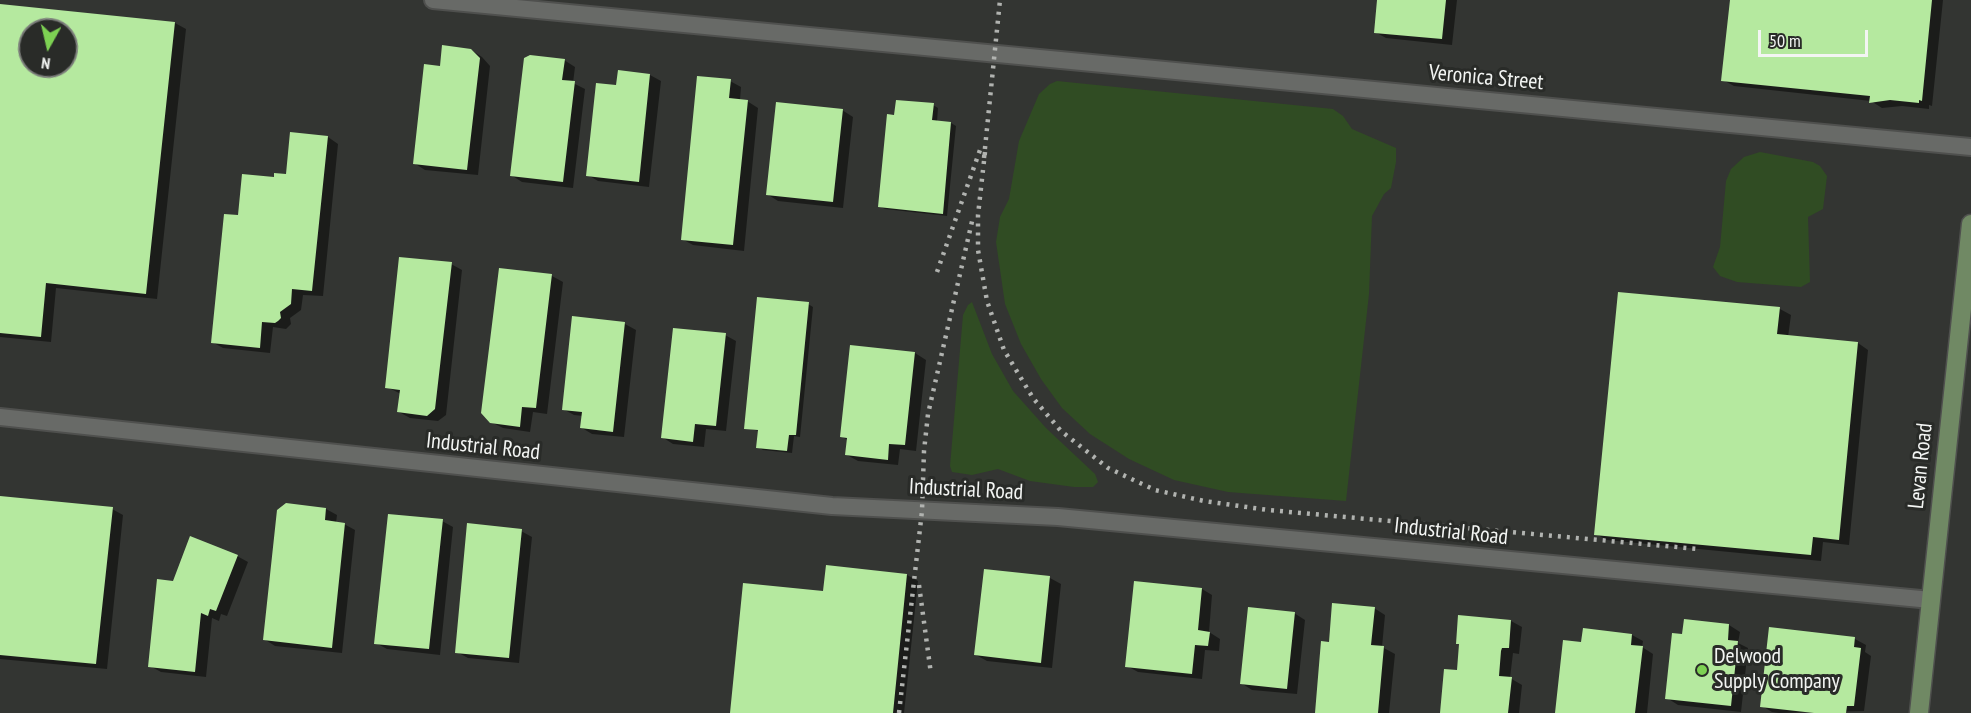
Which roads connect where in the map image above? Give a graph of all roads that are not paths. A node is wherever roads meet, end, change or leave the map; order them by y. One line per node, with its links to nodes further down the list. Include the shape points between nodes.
1 (433, 0): 2 (street, Veronica Street)
2 (1971, 147)
3 (1971, 224): 5 (street, Levan Road)
4 (0, 417): 5 (street, Industrial Road, via 824,506 1059,517)
5 (1931, 600): 6 (street, Levan Road)
6 (1919, 713)

